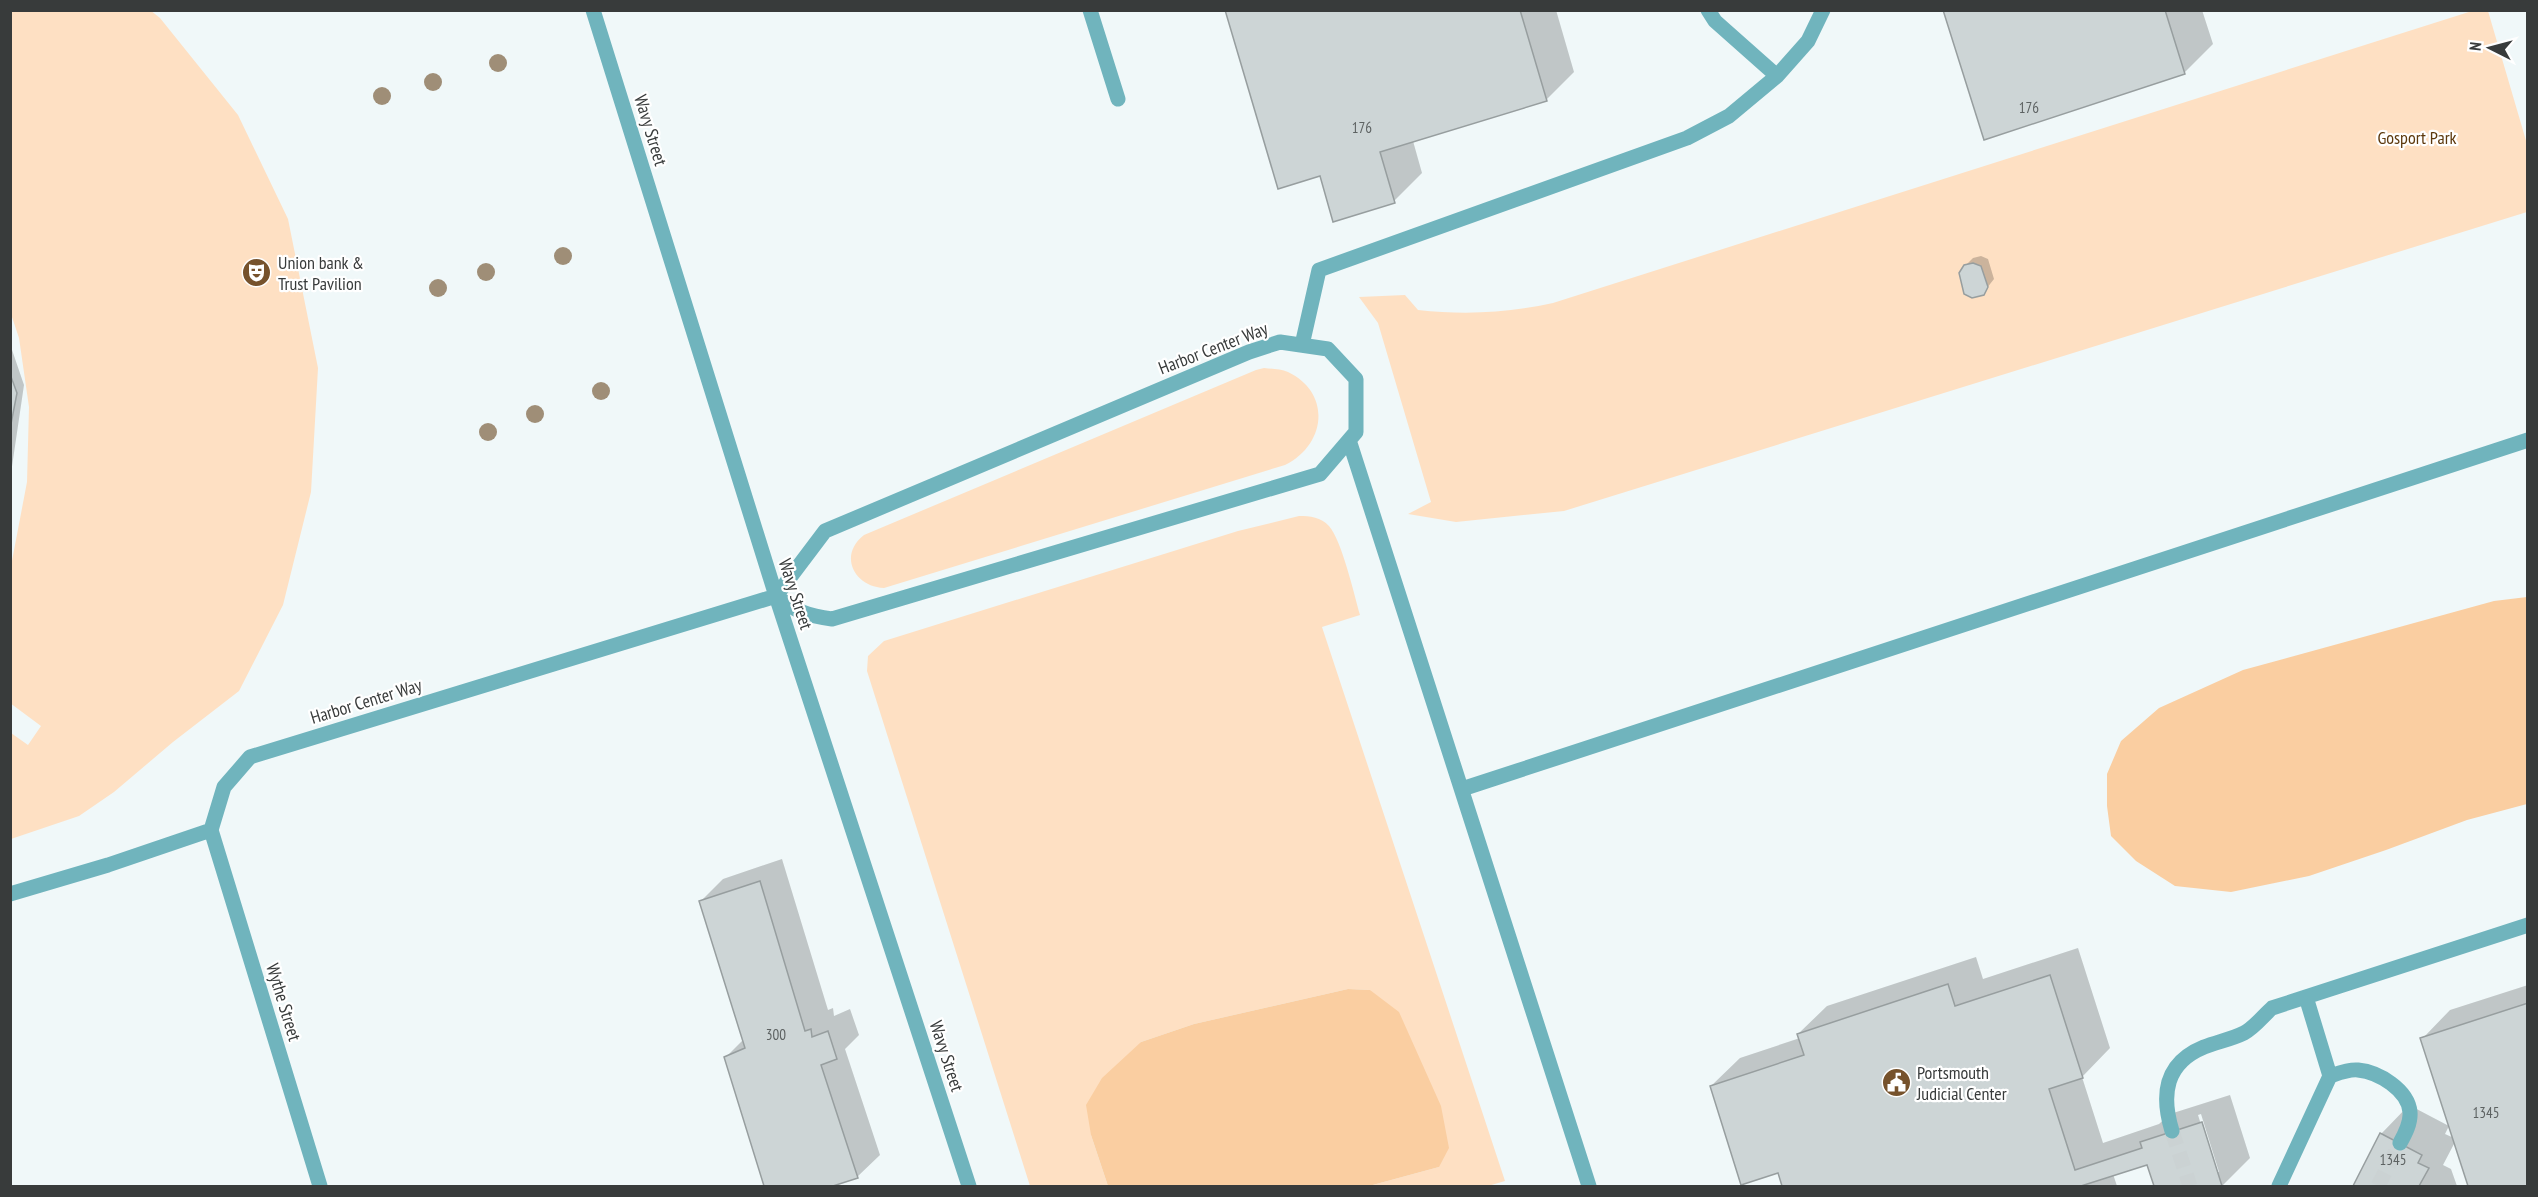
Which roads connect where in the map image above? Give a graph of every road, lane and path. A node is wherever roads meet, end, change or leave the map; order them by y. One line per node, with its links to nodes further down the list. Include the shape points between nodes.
1 (593, 10): 10 (street, Wavy Street)
2 (1090, 10): 6 (street)
3 (1708, 10): 5 (street, via 1715,21)
4 (1823, 10): 5 (street, via 1808,41)
5 (1777, 76): 7 (street, via 1729,116 1687,138 1319,270)
6 (1118, 99)
7 (1302, 345): 8 (street, Harbor Center Way, via 1328,349 1356,379 1356,432); 10 (street, Harbor Center Way, via 1280,342 1249,352 825,531)
8 (1349, 440): 10 (street, Harbor Center Way, via 1320,474 832,619 794,610); 11 (street)
9 (2528, 440): 11 (street)
10 (776, 596): 12 (street, Harbor Center Way, via 250,757 224,787); 20 (street, Wavy Street)
11 (1462, 789): 21 (street)
12 (211, 830): 13 (street); 19 (street, Wythe Street)
13 (10, 894)
14 (2528, 925): 15 (street)
15 (2307, 997): 16 (street); 17 (street, via 2272,1008 2245,1032 2201,1048 2178,1063 2166,1088)
16 (2330, 1076): 18 (street, via 2358,1070 2392,1084 2405,1096 2410,1113); 22 (street)
17 (2172, 1131)
18 (2400, 1143)
19 (320, 1186)
20 (969, 1186)
21 (1589, 1186)
22 (2279, 1186)

